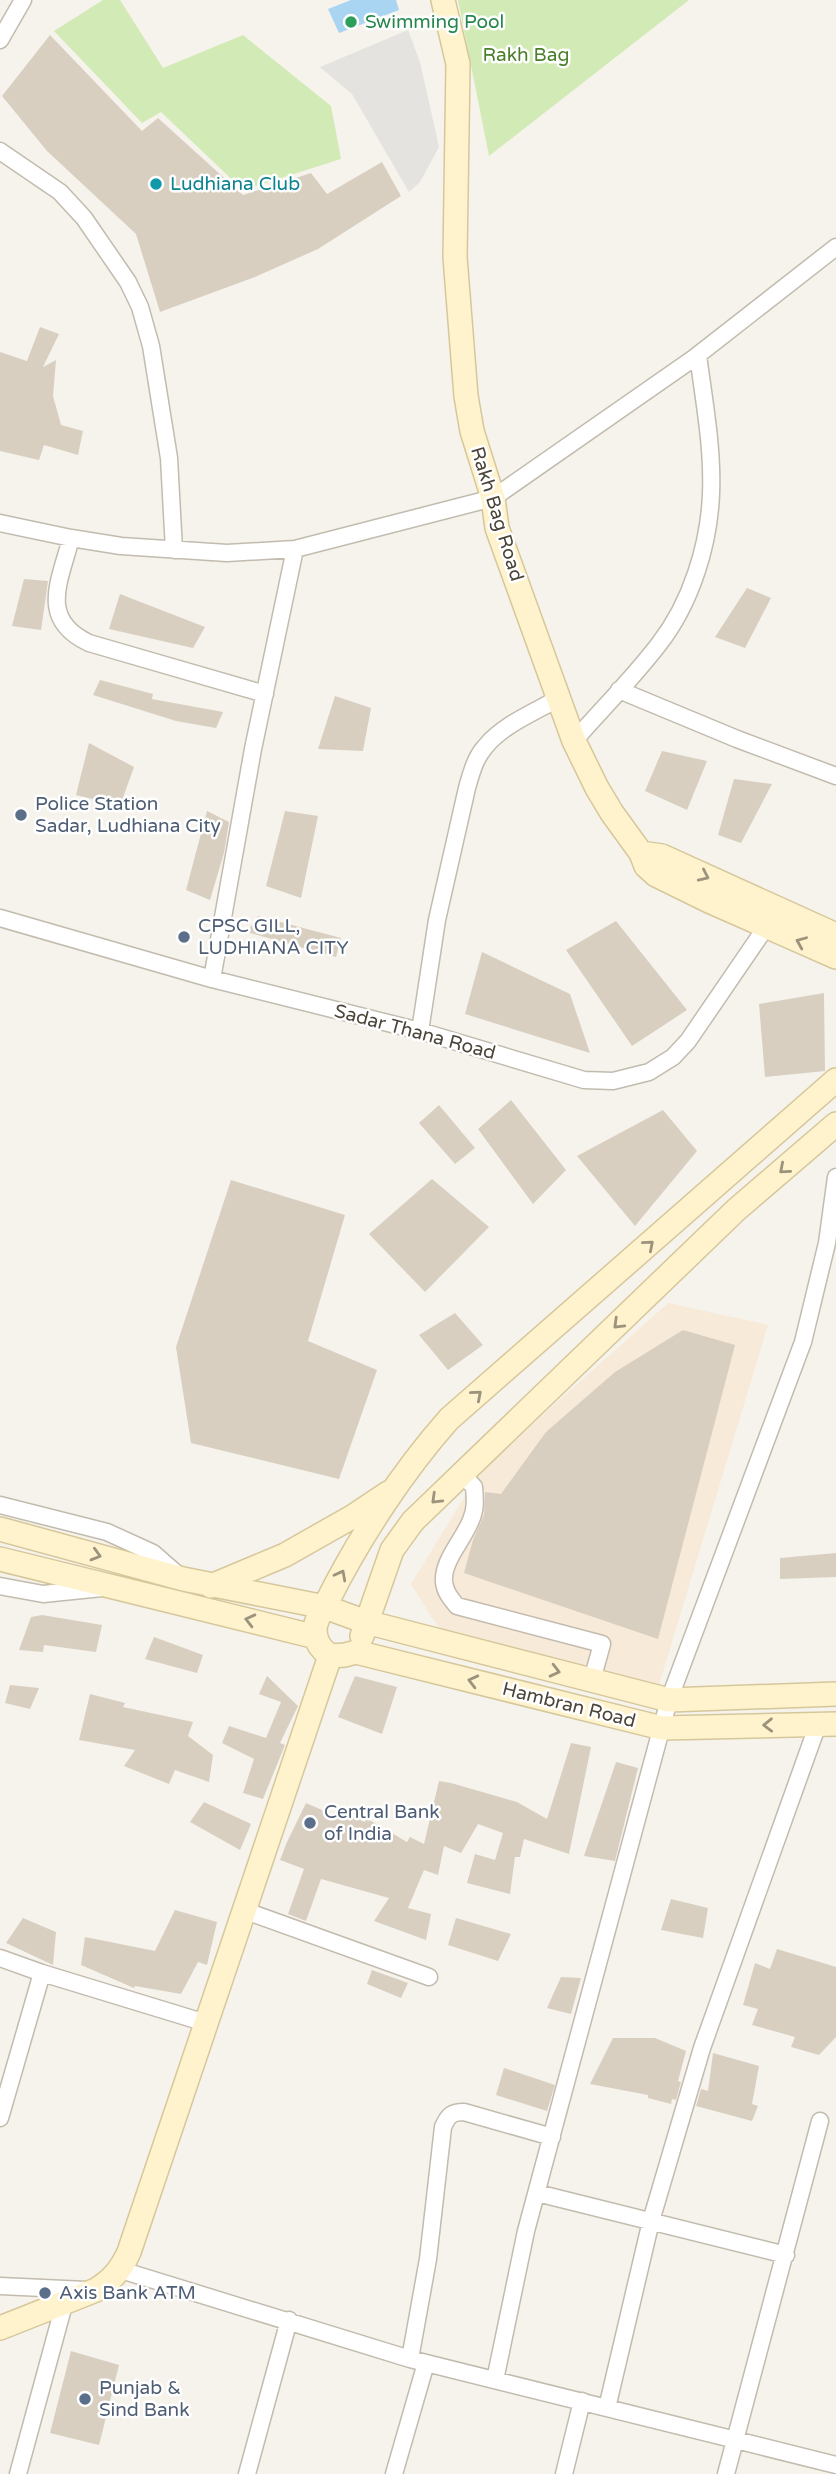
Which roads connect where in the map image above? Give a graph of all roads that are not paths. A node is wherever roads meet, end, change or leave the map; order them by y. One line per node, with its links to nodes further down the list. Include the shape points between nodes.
1 (23, 0): 3 (street)
2 (443, 0): 7 (street, Rakh Bag Road, via 458,64 456,257 466,396)
3 (0, 40)
4 (0, 151): 11 (street, via 60,192 84,218 140,307 169,457)
5 (836, 247): 6 (street)
6 (698, 355): 7 (street); 12 (street, via 711,456 705,539 681,610 660,643)
7 (493, 498): 10 (street); 14 (street, Rakh Bag Road, via 497,528)
8 (0, 523): 9 (street)
9 (71, 538): 11 (street); 13 (street, via 57,591 58,614 70,633 89,643)
10 (295, 549): 11 (street); 13 (street)
11 (174, 550)
12 (619, 690): 15 (street); 16 (street)
13 (265, 694): 22 (street)
14 (559, 698): 15 (street, Rakh Bag Road); 23 (street, via 498,733 474,766 437,920)
15 (574, 741): 17 (street, Rakh Bag Road, via 601,796)
16 (836, 776)
17 (641, 853): 19 (street, Rakh Bag Road, via 656,875); 20 (street, one-way to 20, via 662,856)
18 (0, 918): 22 (street, Sadar Thana Road)
19 (766, 927): 21 (street, Rakh Bag Road, one-way to 19); 23 (street, Sadar Thana Road, via 688,1041 649,1072 613,1081 584,1080)
20 (836, 935)
21 (836, 957)
22 (212, 979): 23 (street, Sadar Thana Road)
23 (420, 1031)
24 (836, 1080): 28 (street, one-way to 24, via 449,1419)
25 (836, 1124): 27 (street, one-way to 27, via 736,1210)
26 (836, 1177): 43 (street, via 827,1242 803,1342)
27 (462, 1474): 37 (street, one-way to 37, via 413,1521 392,1550); 41 (street, via 474,1487 475,1505 448,1563 443,1579 446,1592 457,1606 602,1644)
28 (398, 1487): 35 (street, via 285,1555); 36 (street, one-way to 28, via 361,1539)
29 (0, 1505): 32 (street, via 107,1532 153,1553)
30 (0, 1529): 32 (street, Hambran Road, one-way to 32)
31 (10, 1561): 34 (street)
32 (183, 1579): 35 (street, Hambran Road)
33 (0, 1586): 34 (street, via 43,1594)
34 (118, 1586): 38 (street, one-way to 34)
35 (211, 1586): 36 (street, Hambran Road)
36 (325, 1607): 37 (street, Hambran Road); 38 (street, via 317,1620)
37 (366, 1622): 39 (street); 41 (street, Hambran Road, one-way to 41)
38 (316, 1637): 40 (street)
39 (356, 1651): 40 (street, Hambran Road); 45 (street, Hambran Road, one-way to 39)
40 (330, 1657): 46 (street)
41 (592, 1680): 43 (street, Hambran Road)
42 (836, 1694): 43 (street, Hambran Road)
43 (669, 1700): 45 (street)
44 (827, 1724): 45 (street, Hambran Road, one-way to 45); 55 (street, via 702,2048)
45 (662, 1728): 53 (street)
46 (243, 1910): 49 (street); 50 (street)
47 (0, 1958): 48 (street)
48 (43, 1973): 50 (street); 51 (street)
49 (429, 1978)
50 (206, 2023): 57 (street)
51 (0, 2118)
52 (820, 2121): 56 (street)
53 (552, 2137): 54 (street); 63 (street, via 464,2112 448,2117 438,2162)
54 (537, 2193): 55 (street); 64 (street)
55 (651, 2221): 56 (street); 66 (street)
56 (786, 2255): 67 (street)
57 (121, 2270): 59 (street); 61 (street)
58 (0, 2286): 59 (street)
59 (96, 2290): 60 (street)
60 (65, 2301): 62 (street); 69 (street)
61 (289, 2320): 63 (street); 70 (street)
62 (0, 2328)
63 (418, 2361): 64 (street); 71 (street)
64 (495, 2380): 65 (street)
65 (582, 2401): 66 (street); 72 (street)
66 (607, 2408): 67 (street)
67 (736, 2440): 68 (street); 73 (street)
68 (836, 2465)
69 (18, 2474)
70 (247, 2474)
71 (394, 2474)
72 (564, 2474)
73 (726, 2474)

